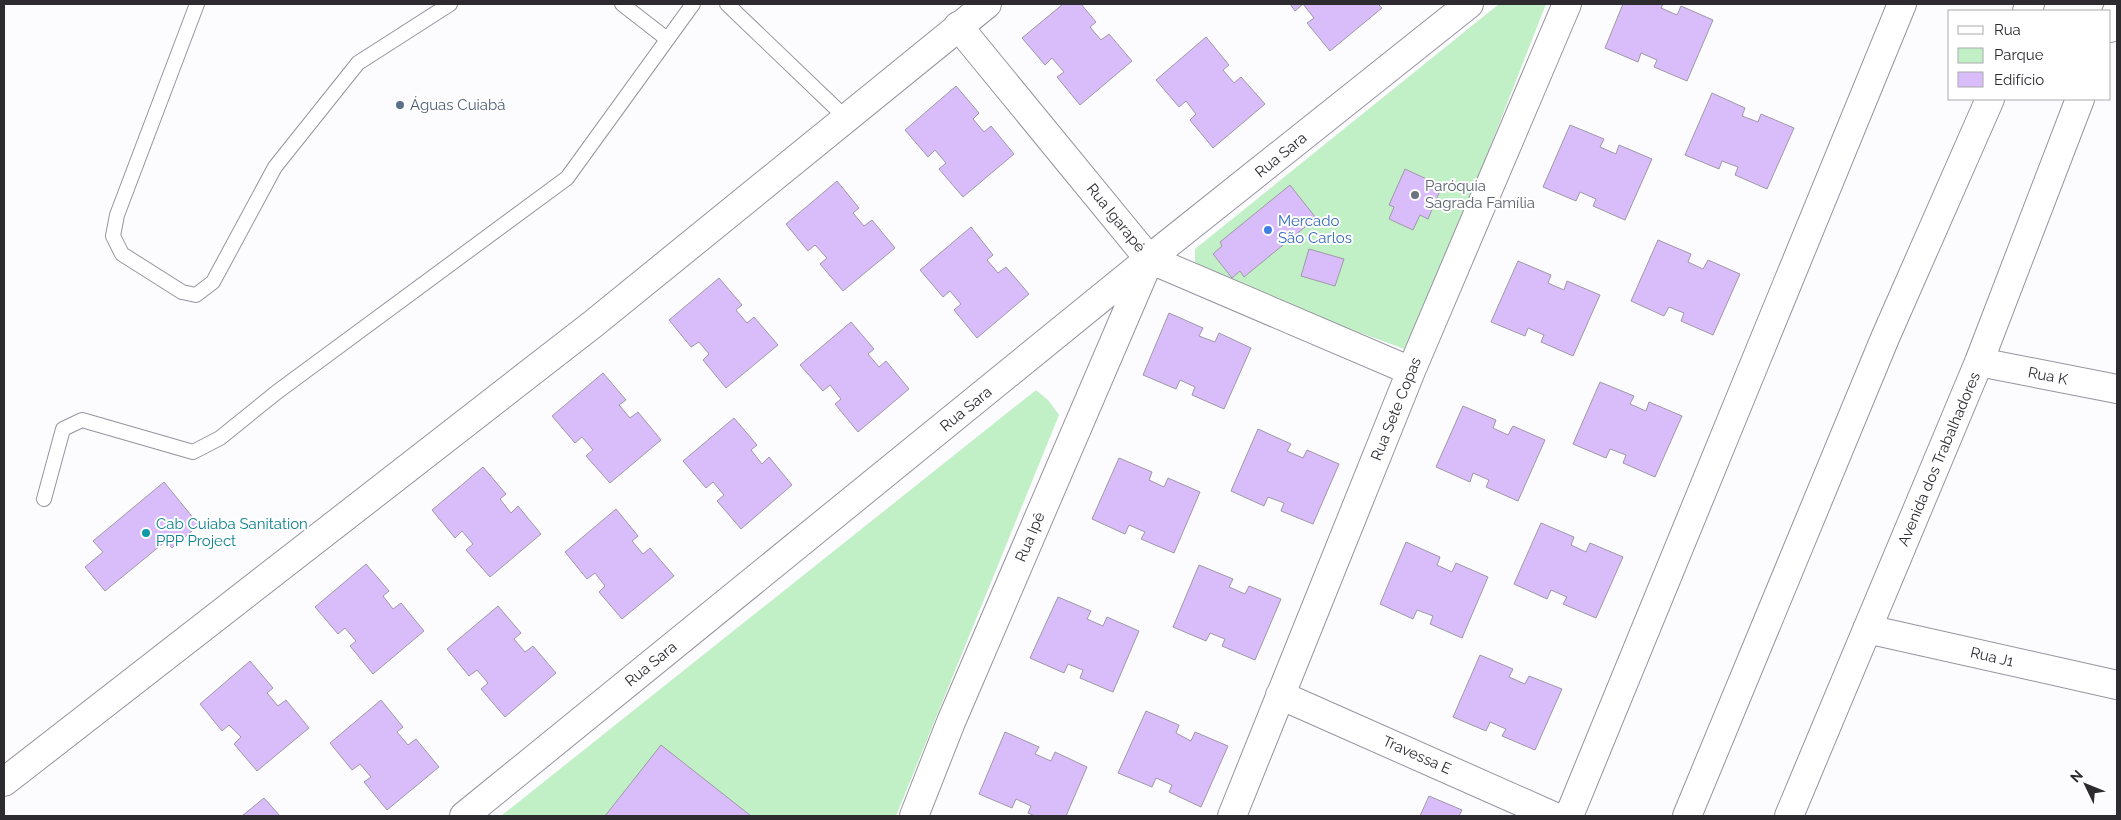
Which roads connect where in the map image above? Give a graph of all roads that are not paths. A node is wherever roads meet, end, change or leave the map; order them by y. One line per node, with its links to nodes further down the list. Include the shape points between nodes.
1 (197, 4): 2 (lane, via 116,215 112,236 122,254 182,292 196,295 212,282 275,167 358,64)
2 (450, 4)
3 (622, 4): 13 (lane)
4 (693, 4): 13 (lane)
5 (727, 4): 16 (lane)
6 (986, 4): 11 (street)
7 (1469, 4): 17 (street, Rua Sara)
8 (1567, 4): 19 (street, Rua Sete Copas)
9 (1902, 4): 30 (street)
10 (2117, 11): 12 (street)
11 (958, 26): 16 (street); 17 (street, Rua Igarapé)
12 (2111, 26)
13 (667, 39): 21 (lane, via 567,178 277,392 220,438 193,452 82,420 63,429)
14 (1990, 100): 31 (street, via 1884,338)
15 (2080, 100): 18 (street, Avenida dos Trabalhadores)
16 (846, 118): 25 (street, via 593,324)
17 (1150, 259): 19 (street, Rua Igarapé); 26 (street, Rua Sara); 27 (street, Rua Ipê, via 951,722)
18 (1979, 362): 20 (street, Rua K); 22 (street, Avenida dos Trabalhadores)
19 (1411, 371): 24 (street, Rua Sete Copas)
20 (2117, 389)
21 (44, 499)
22 (1867, 629): 23 (street, Rua J1); 32 (street, Avenida dos Trabalhadores)
23 (2117, 684)
24 (1280, 695): 28 (street, Rua Sete Copas); 29 (street, Travessa E)
25 (4, 782)
26 (464, 816)
27 (914, 816)
28 (1232, 816)
29 (1553, 816)
30 (1569, 816)
31 (1687, 816)
32 (1789, 816)

